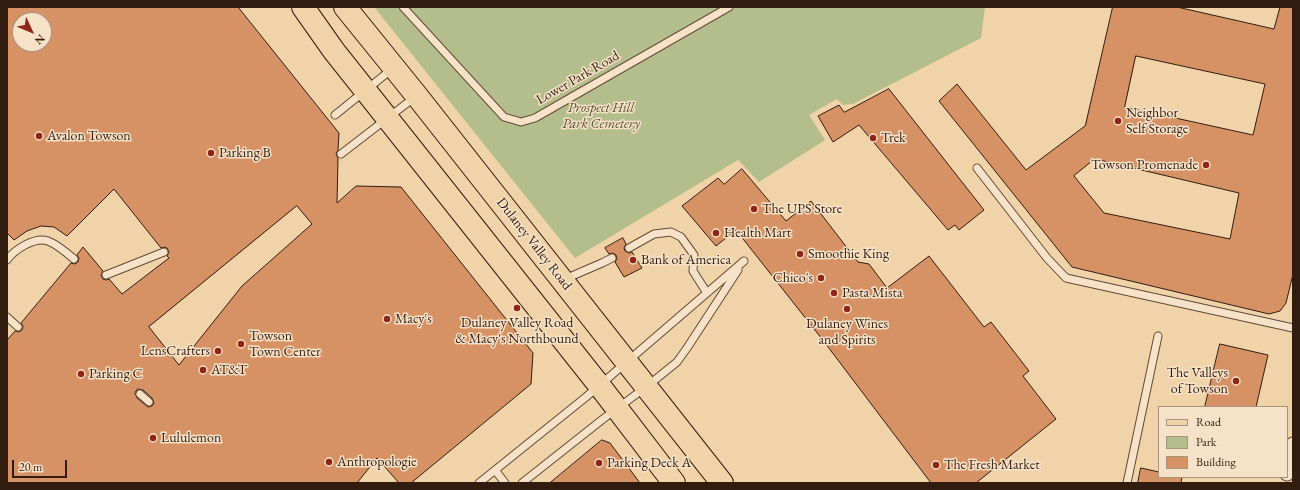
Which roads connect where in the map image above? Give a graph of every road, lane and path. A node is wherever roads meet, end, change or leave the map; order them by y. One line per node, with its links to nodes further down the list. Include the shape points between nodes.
1 (303, 7): 6 (main road)
2 (345, 7): 5 (main road, Dulaney Valley Road)
3 (404, 7): 4 (lane, Lower Park Road, via 504,117 521,122 535,118)
4 (729, 7)
5 (394, 67): 6 (lane); 7 (main road, Dulaney Valley Road)
6 (365, 90): 8 (lane); 9 (main road)
7 (416, 96): 9 (lane); 18 (main road, Dulaney Valley Road)
8 (336, 115)
9 (387, 118): 10 (lane); 25 (main road)
10 (341, 154)
11 (977, 168): 22 (lane, via 1047,258 1066,278)
12 (629, 248): 19 (lane, via 654,234 671,232 682,237 694,255 693,271)
13 (164, 252): 17 (lane)
14 (612, 258): 18 (lane)
15 (74, 259): 16 (lane, via 46,240 27,244 10,255)
16 (7, 260)
17 (106, 275)
18 (562, 280): 24 (main road, Dulaney Valley Road)
19 (707, 293): 24 (lane); 26 (lane, via 744,262 677,362)
20 (7, 317): 21 (lane)
21 (18, 327)
22 (1293, 328)
23 (1158, 336): 38 (lane)
24 (627, 362): 25 (lane); 26 (main road, Dulaney Valley Road)
25 (600, 386): 29 (main road); 32 (lane)
26 (646, 387): 29 (lane); 37 (main road, Dulaney Valley Road)
27 (140, 394): 28 (lane)
28 (149, 402)
29 (617, 409): 35 (lane); 36 (main road)
30 (1293, 445): 31 (street)
31 (1288, 468)
32 (495, 470): 33 (lane); 34 (lane)
33 (479, 483)
34 (505, 483)
35 (522, 483)
36 (674, 483)
37 (722, 483)
38 (1127, 483)

